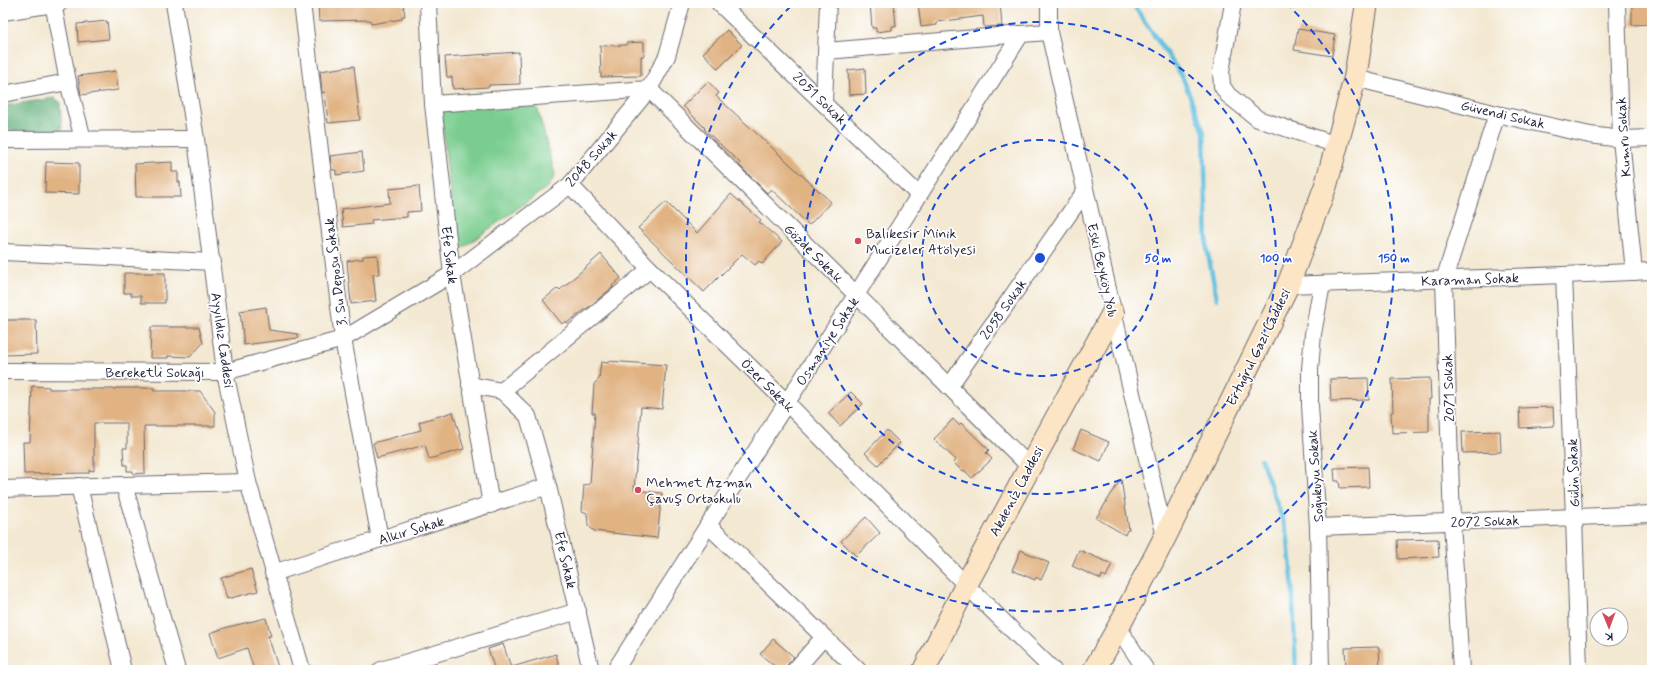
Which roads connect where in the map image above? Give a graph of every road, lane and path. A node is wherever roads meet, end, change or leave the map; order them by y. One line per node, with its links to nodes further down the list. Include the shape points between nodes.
1 (55, 3): 12 (street); 17 (street)
2 (174, 3): 23 (street, Ayyıldız Caddesi)
3 (302, 3): 44 (street, 3. Su Deposu Sokak)
4 (428, 3): 21 (street, Efe Sokak)
5 (682, 3): 18 (street, 2048 Sokak, via 667,56)
6 (719, 3): 20 (street, 2051 Sokak)
7 (828, 3): 15 (street)
8 (1049, 3): 13 (street, Eski Beyköy Yolu)
9 (1233, 3): 28 (street, via 1221,72 1222,86 1228,95 1258,119)
10 (1366, 3): 16 (main road, Ertuğrul Gazi Caddesi)
11 (1617, 3): 24 (street, Kumru Sokak)
12 (3, 12)
13 (1049, 32): 14 (street); 30 (street, Eski Beyköy Yolu)
14 (1021, 34): 15 (street); 31 (street, Osmaniye Sokak)
15 (827, 51): 20 (street)
16 (1355, 78): 22 (street, Güvendi Sokak); 28 (main road, Ertuğrul Gazi Caddesi)
17 (68, 82): 19 (street); 26 (street)
18 (649, 89): 21 (street); 29 (street, 2048 Sokak); 42 (street, Gözde Sokak)
19 (3, 94)
20 (824, 103): 31 (street, 2051 Sokak)
21 (433, 104): 37 (street, Efe Sokak)
22 (1497, 114): 24 (street, Güvendi Sokak, via 1590,135); 39 (street, 2071 Sokak)
23 (196, 138): 26 (street); 33 (street, Ayyıldız Caddesi)
24 (1621, 138): 25 (street, Güvendi Sokak); 36 (street, Kumru Sokak)
25 (1652, 138)
26 (83, 139): 27 (street)
27 (3, 140)
28 (1337, 145): 41 (main road, Ertuğrul Gazi Caddesi, via 1326,185)
29 (570, 185): 34 (street, Özer Sokak); 37 (street, 2048 Sokak)
30 (1085, 191): 43 (street, Eski Beyköy Yolu); 48 (street, 2058 Sokak)
31 (919, 195): 42 (street, Osmaniye Sokak)
32 (3, 252): 33 (street)
33 (213, 262): 46 (street, Ayyıldız Caddesi)
34 (650, 269): 49 (street); 50 (street, Özer Sokak)
35 (1652, 271): 36 (street, Karaman Sokak)
36 (1634, 272): 38 (street, Karaman Sokak)
37 (452, 274): 44 (street, Bereketli Sokağı); 47 (street, Efe Sokak)
38 (1564, 275): 39 (street, Karaman Sokak); 59 (street, Gülin Sokak)
39 (1444, 280): 40 (street, Karaman Sokak); 60 (street, 2071 Sokak)
40 (1322, 284): 41 (street, Karaman Sokak); 62 (street, Soğukuyu Sokak, via 1310,369)
41 (1288, 285): 63 (main road, Ertuğrul Gazi Caddesi)
42 (856, 295): 48 (street, Gözde Sokak); 50 (street, Osmaniye Sokak)
43 (1113, 313): 51 (main road, Akdeniz Caddesi); 63 (street, Eski Beyköy Yolu)
44 (343, 339): 46 (street, Bereketli Sokağı); 64 (street, 3. Su Deposu Sokak)
45 (3, 371): 46 (street, Bereketli Sokağı)
46 (226, 372): 52 (street, Ayyıldız Caddesi)
47 (470, 385): 49 (street); 57 (street, Efe Sokak)
48 (949, 387): 51 (street, Gözde Sokak)
49 (502, 391): 55 (street, Efe Sokak, via 528,416)
50 (786, 402): 61 (street, Osmaniye Sokak); 66 (street, Özer Sokak)
51 (1029, 466): 66 (main road, Akdeniz Caddesi)
52 (248, 482): 53 (street); 65 (street, Ayyıldız Caddesi)
53 (124, 485): 54 (street); 71 (street)
54 (79, 486): 56 (street); 70 (street)
55 (548, 486): 57 (street, Alkır Sokak); 67 (street, Efe Sokak)
56 (3, 489)
57 (491, 505): 64 (street, Alkır Sokak)
58 (1652, 514): 59 (street, 2072 Sokak)
59 (1574, 518): 60 (street, 2072 Sokak); 84 (street, Gülin Sokak)
60 (1452, 522): 62 (street, 2072 Sokak); 83 (street, 2071 Sokak)
61 (708, 525): 69 (street); 75 (street, Osmaniye Sokak)
62 (1318, 527): 82 (street, Soğukuyu Sokak)
63 (1165, 537): 68 (main road, Ertuğrul Gazi Caddesi)
64 (380, 539): 65 (street, Alkır Sokak)
65 (273, 573): 72 (street, Ayyıldız Caddesi)
66 (966, 585): 78 (main road, Akdeniz Caddesi); 79 (street, Özer Sokak)
67 (578, 611): 73 (street); 74 (street, Efe Sokak)
68 (1118, 628): 80 (main road, Ertuğrul Gazi Caddesi); 81 (street)
69 (823, 638): 76 (street); 77 (street)
70 (124, 670)
71 (177, 670)
72 (302, 670)
73 (381, 670)
74 (591, 670)
75 (615, 670)
76 (795, 670)
77 (858, 670)
78 (924, 670)
79 (1053, 670)
80 (1094, 670)
81 (1146, 670)
82 (1321, 670)
83 (1462, 670)
84 (1579, 670)

